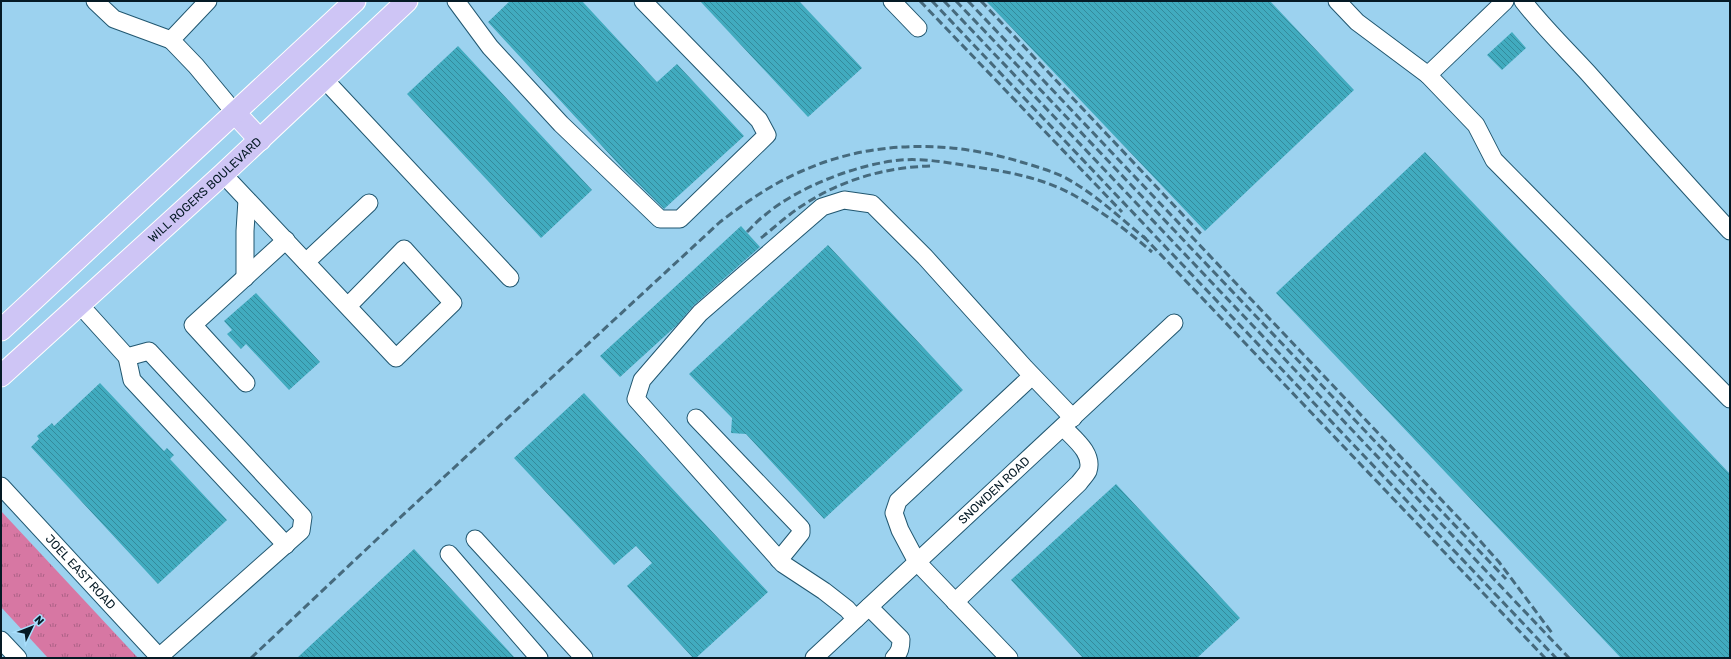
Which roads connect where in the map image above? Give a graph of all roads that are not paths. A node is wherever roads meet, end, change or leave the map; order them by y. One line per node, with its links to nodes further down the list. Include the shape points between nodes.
1 (95, 1): 12 (street, via 114,19)
2 (208, 1): 12 (street)
3 (355, 1): 15 (main road)
4 (407, 1): 14 (main road, WILL ROGERS BOULEVARD)
5 (456, 1): 6 (street, via 490,47 561,124 660,220 680,219 767,135 759,120)
6 (643, 1)
7 (892, 1): 11 (street)
8 (1505, 1): 13 (street)
9 (1523, 1): 20 (street)
10 (1339, 2): 13 (street, via 1357,22)
11 (918, 28)
12 (171, 40): 15 (street)
13 (1428, 75): 33 (street, via 1476,124 1494,160)
14 (324, 79): 16 (main road, WILL ROGERS BOULEVARD); 24 (street)
15 (235, 113): 16 (main road); 28 (main road)
16 (260, 140): 17 (main road, WILL ROGERS BOULEVARD)
17 (223, 174): 18 (street); 25 (main road, WILL ROGERS BOULEVARD)
18 (247, 200): 21 (street); 23 (street, via 244,231)
19 (369, 203): 22 (street)
20 (1730, 231)
21 (286, 240): 22 (street); 23 (street)
22 (306, 262): 26 (street)
23 (245, 278): 32 (street, via 194,325)
24 (510, 278)
25 (80, 305): 29 (street); 30 (main road, WILL ROGERS BOULEVARD)
26 (348, 306): 26 (street, via 396,358 453,303 404,249)
27 (1174, 323): 35 (street, SNOWDEN ROAD)
28 (1, 330)
29 (127, 357): 38 (street, via 132,380); 38 (street, via 149,351 303,518 302,531)
30 (1, 376)
31 (1032, 376): 35 (street); 40 (street, via 926,257 872,204 844,200 822,207 700,312 642,380 636,399); 41 (street, via 898,500 894,512 900,530)
32 (246, 383)
33 (1730, 399)
34 (696, 418): 40 (street, via 801,528 801,533)
35 (1068, 422): 41 (street, SNOWDEN ROAD); 42 (street, via 1085,450 1089,464 1088,472)
36 (1, 486): 46 (street, JOEL EAST ROAD)
37 (475, 539): 49 (street)
38 (286, 545): 46 (street)
39 (449, 554): 48 (street)
40 (778, 560): 44 (street, via 848,609)
41 (917, 562): 42 (street); 43 (street, SNOWDEN ROAD)
42 (955, 602): 52 (street)
43 (870, 607): 44 (street, SNOWDEN ROAD); 51 (street, via 901,639 901,647)
44 (856, 619): 50 (street, SNOWDEN ROAD)
45 (1, 640): 47 (street)
46 (160, 657)
47 (18, 658)
48 (539, 658)
49 (584, 658)
50 (814, 658)
51 (894, 658)
52 (1008, 658)

